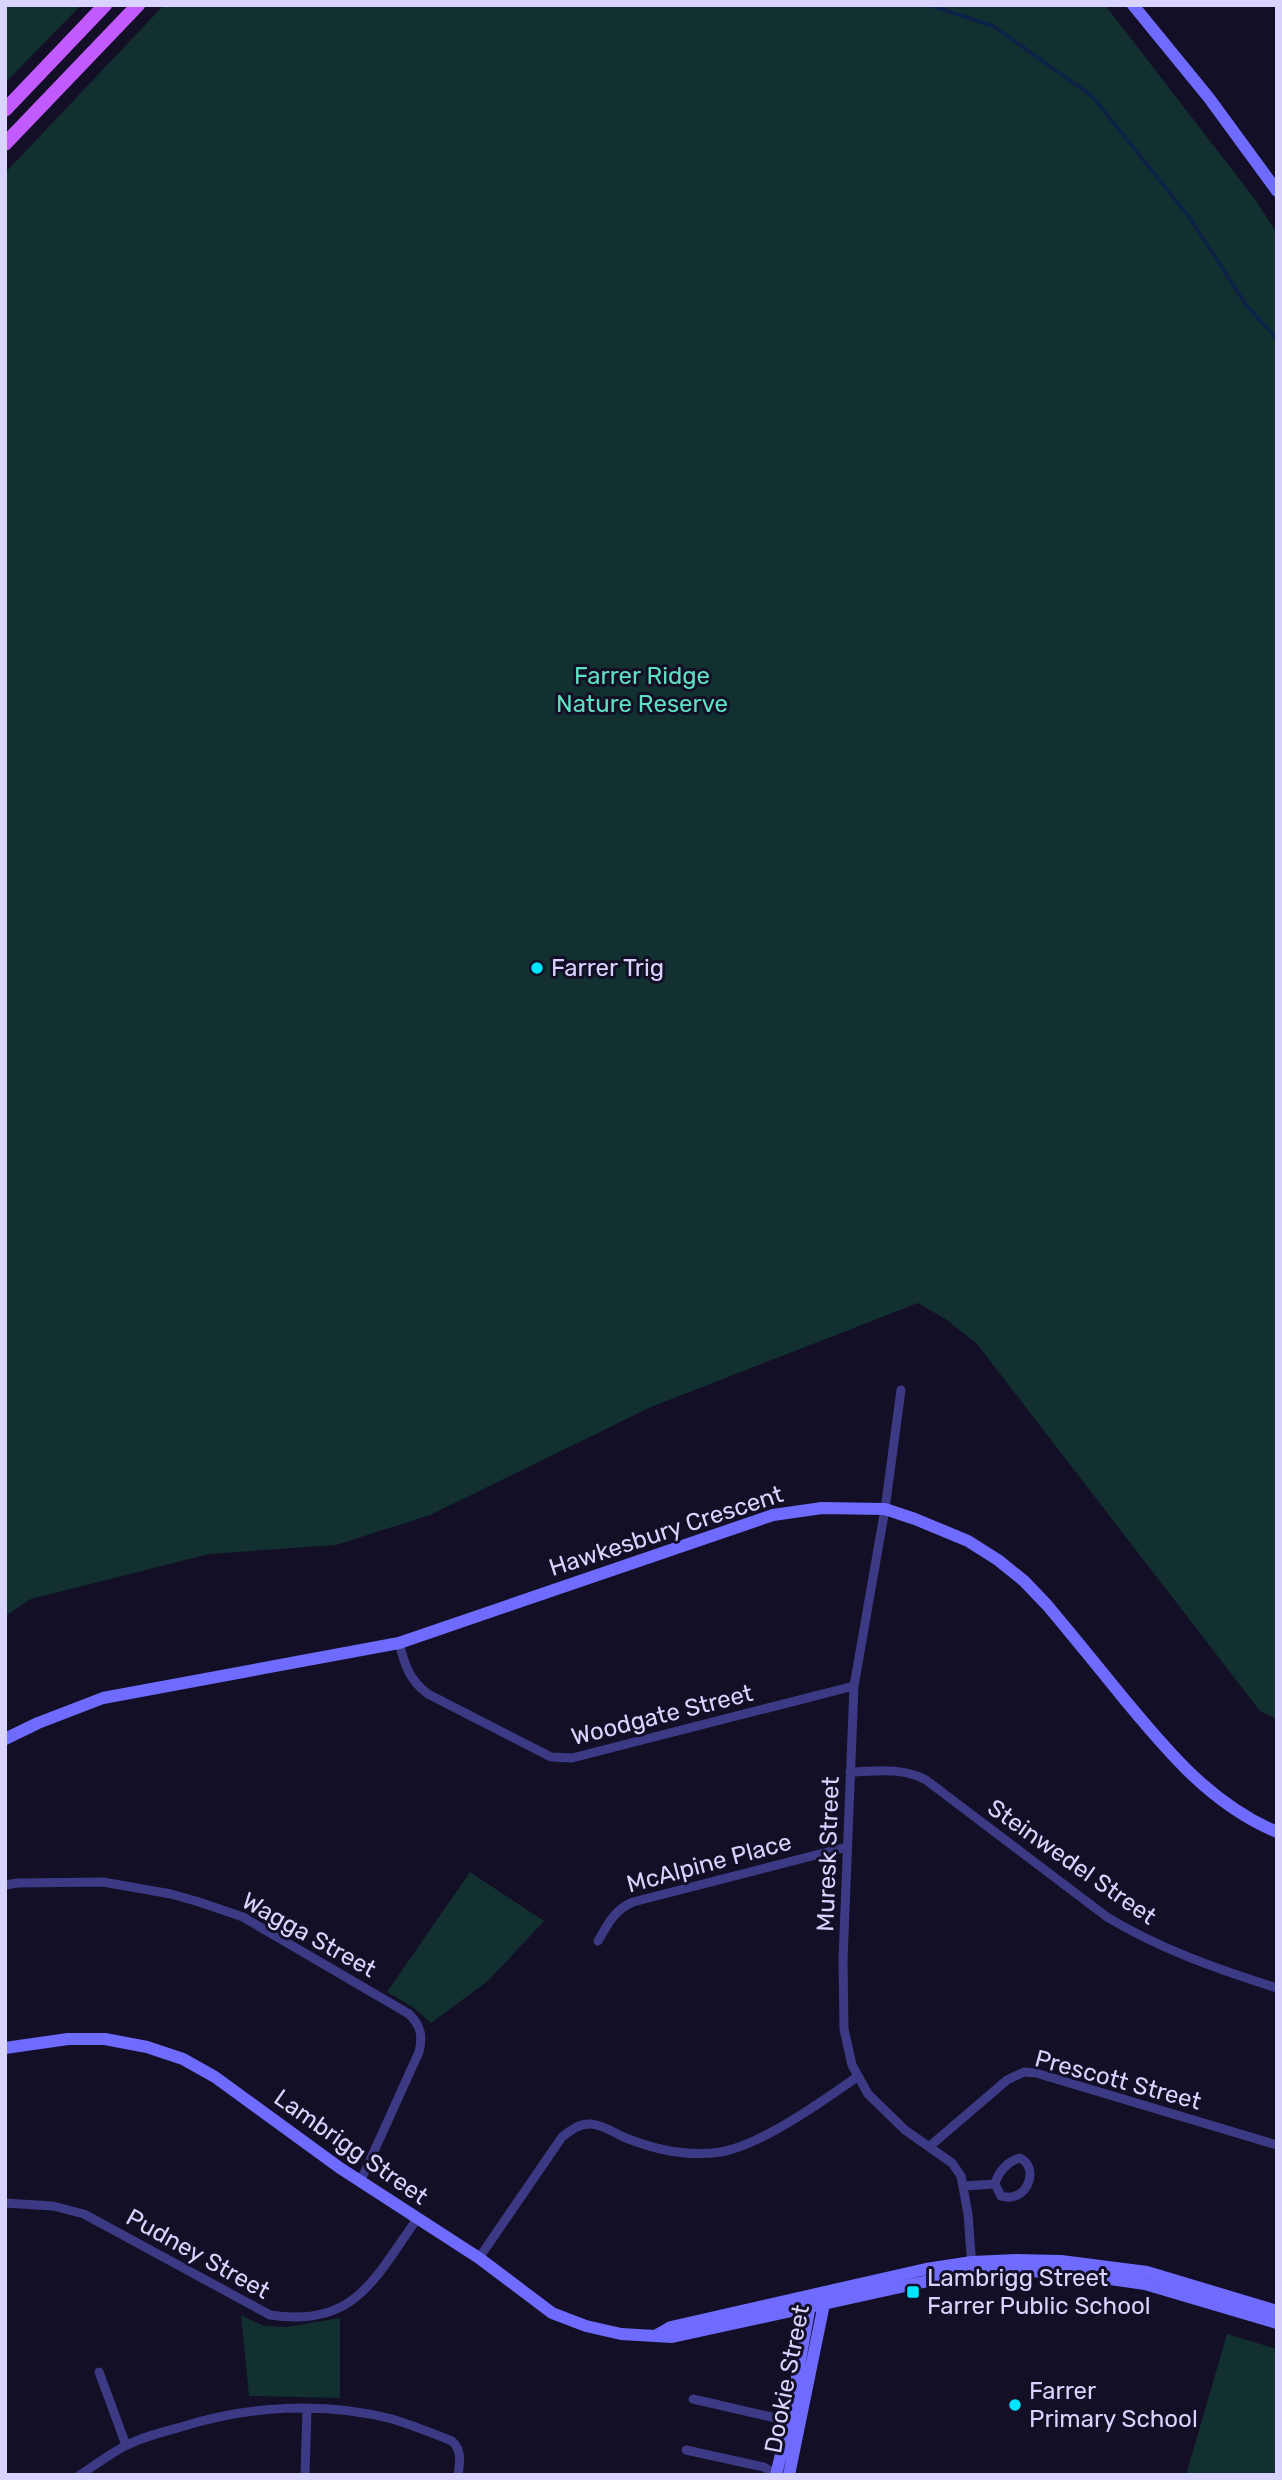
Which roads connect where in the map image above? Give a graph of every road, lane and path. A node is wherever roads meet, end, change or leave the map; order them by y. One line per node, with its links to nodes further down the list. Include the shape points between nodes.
1 (105, 5): 4 (main road)
2 (138, 5): 5 (main road)
3 (1133, 5): 6 (street)
4 (5, 110)
5 (5, 144)
6 (1273, 188): 7 (street)
7 (1277, 200)
8 (901, 1390): 9 (street, Muresk Street)
9 (885, 1509): 10 (street, Hawkesbury Crescent, via 822,1508 772,1515); 11 (street, Muresk Street); 14 (street, Hawkesbury Crescent, via 968,1541 1015,1574 1047,1605 1177,1762 1229,1805)
10 (399, 1643): 11 (street, Woodgate Street, via 408,1674 428,1694 561,1759); 12 (street, Hawkesbury Crescent, via 103,1698)
11 (854, 1686): 13 (street, Muresk Street)
12 (5, 1739)
13 (850, 1772): 15 (street, Muresk Street); 18 (street, Steinwedel Street, via 903,1771 926,1780 1131,1932 1196,1962)
14 (1277, 1832)
15 (847, 1847): 17 (street, McAlpine Place, via 633,1902 615,1913); 20 (street, Muresk Street, via 844,2029)
16 (5, 1885): 23 (street, Wagga Street, via 103,1882 200,1902 243,1917 409,2014 421,2032 419,2052)
17 (598, 1941)
18 (1277, 1988)
19 (5, 2048): 23 (street, Lambrigg Street, via 105,2039 183,2059)
20 (857, 2077): 22 (street, Muresk Street, via 885,2112); 28 (street, via 754,2141 720,2152 671,2152 602,2126 582,2125 562,2137)
21 (1277, 2145): 22 (street, Prescott Street, via 1024,2073 1007,2080)
22 (930, 2146): 25 (street, Muresk Street, via 952,2163)
23 (361, 2180): 27 (street, Lambrigg Street)
24 (995, 2184): 24 (street, via 1011,2161 1020,2158 1028,2164 1028,2183 1021,2194 1002,2196); 25 (street)
25 (964, 2186): 29 (street, Muresk Street)
26 (5, 2203): 27 (street, Pudney Street, via 53,2206 84,2214 270,2315 295,2319 356,2299)
27 (416, 2219): 28 (street, Lambrigg Street)
28 (479, 2258): 31 (street, Lambrigg Street, via 552,2313 621,2334 672,2337)
29 (972, 2267): 30 (street, Lambrigg Street, via 926,2269); 32 (street, Lambrigg Street, via 1061,2260 1107,2265 1147,2272); 33 (street, Lambrigg Street, via 1105,2276)
30 (825, 2298): 31 (street, Lambrigg Street); 40 (street, Dookie Street)
31 (811, 2301): 37 (street, Dookie Street)
32 (1277, 2311)
33 (1277, 2323)
34 (99, 2372): 38 (street)
35 (693, 2399): 37 (street)
36 (307, 2409): 38 (street, via 240,2412); 42 (street); 43 (street, via 375,2415 452,2441 459,2453)
37 (789, 2421): 40 (street, Dookie Street)
38 (126, 2445): 41 (street)
39 (686, 2450): 40 (street)
40 (779, 2474)
41 (80, 2475)
42 (305, 2475)
43 (458, 2475)

